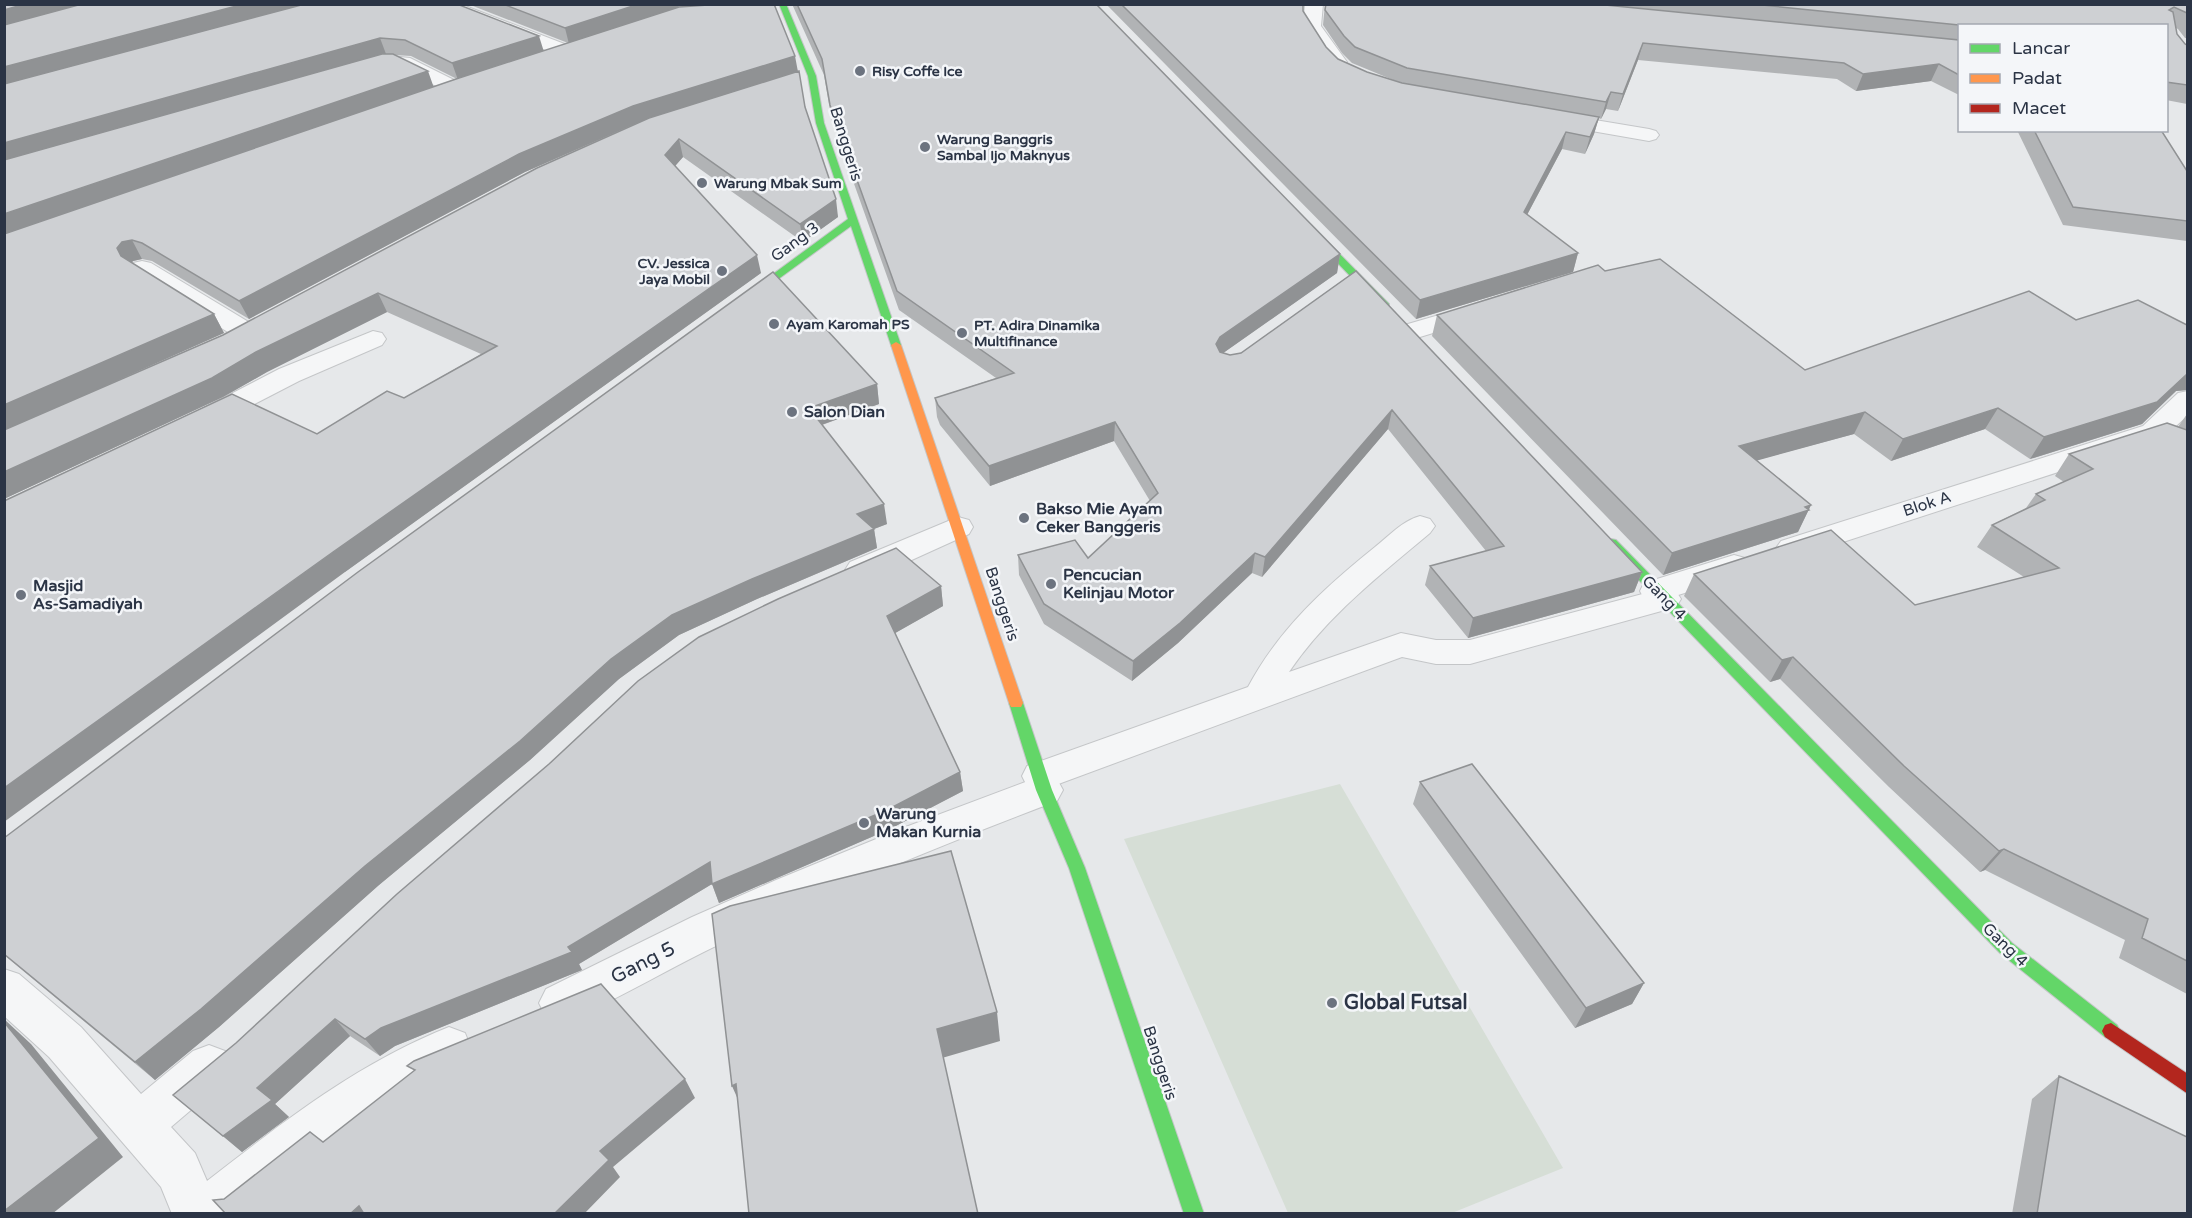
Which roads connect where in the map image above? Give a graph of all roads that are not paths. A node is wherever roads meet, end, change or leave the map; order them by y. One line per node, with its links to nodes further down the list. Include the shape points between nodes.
1 (443, 4): 6 (street)
2 (1314, 4): 9 (street, via 1312,26 1333,58)
3 (783, 7): 4 (street); 10 (street, Banggeris)
4 (761, 10)
5 (591, 45): 6 (street)
6 (568, 52): 7 (street)
7 (535, 63)
8 (375, 65): 13 (street, via 403,62)
9 (1354, 74)
10 (812, 76): 12 (street); 18 (street, Banggeris, via 820,123)
11 (479, 81): 13 (street)
12 (789, 83)
13 (456, 89): 14 (street)
14 (434, 97)
15 (1530, 115): 16 (street)
16 (1649, 135)
17 (1298, 216): 22 (street, via 1346,280)
18 (853, 220): 21 (street, Gang 3); 28 (street, Banggeris)
19 (142, 268): 24 (street, via 258,328)
20 (1500, 304): 22 (street)
21 (729, 311)
22 (1406, 328)
23 (373, 339): 26 (street, via 289,375)
24 (224, 346)
25 (2187, 399): 31 (street, Blok A, via 2166,438 1764,556)
26 (180, 430)
27 (1420, 526): 32 (lane, via 1312,619)
28 (958, 527): 30 (street); 33 (street, Banggeris)
29 (1599, 530): 31 (street, Gang 4)
30 (830, 583)
31 (1661, 595): 32 (lane, via 1470,652 1436,652 1401,645); 38 (street, Gang 4, via 2006,948 2074,1004)
32 (1261, 695): 33 (lane)
33 (1042, 783): 35 (street, Gang 5, via 705,931 585,993); 42 (street, Banggeris, via 1077,868)
34 (4, 988): 39 (street, via 65,1042)
35 (524, 1018)
36 (483, 1034): 41 (street, via 412,1063 317,1127)
37 (236, 1044): 39 (street)
38 (2187, 1085)
39 (138, 1125): 40 (street, via 177,1170)
40 (197, 1214)
41 (204, 1214)
42 (1194, 1214)

